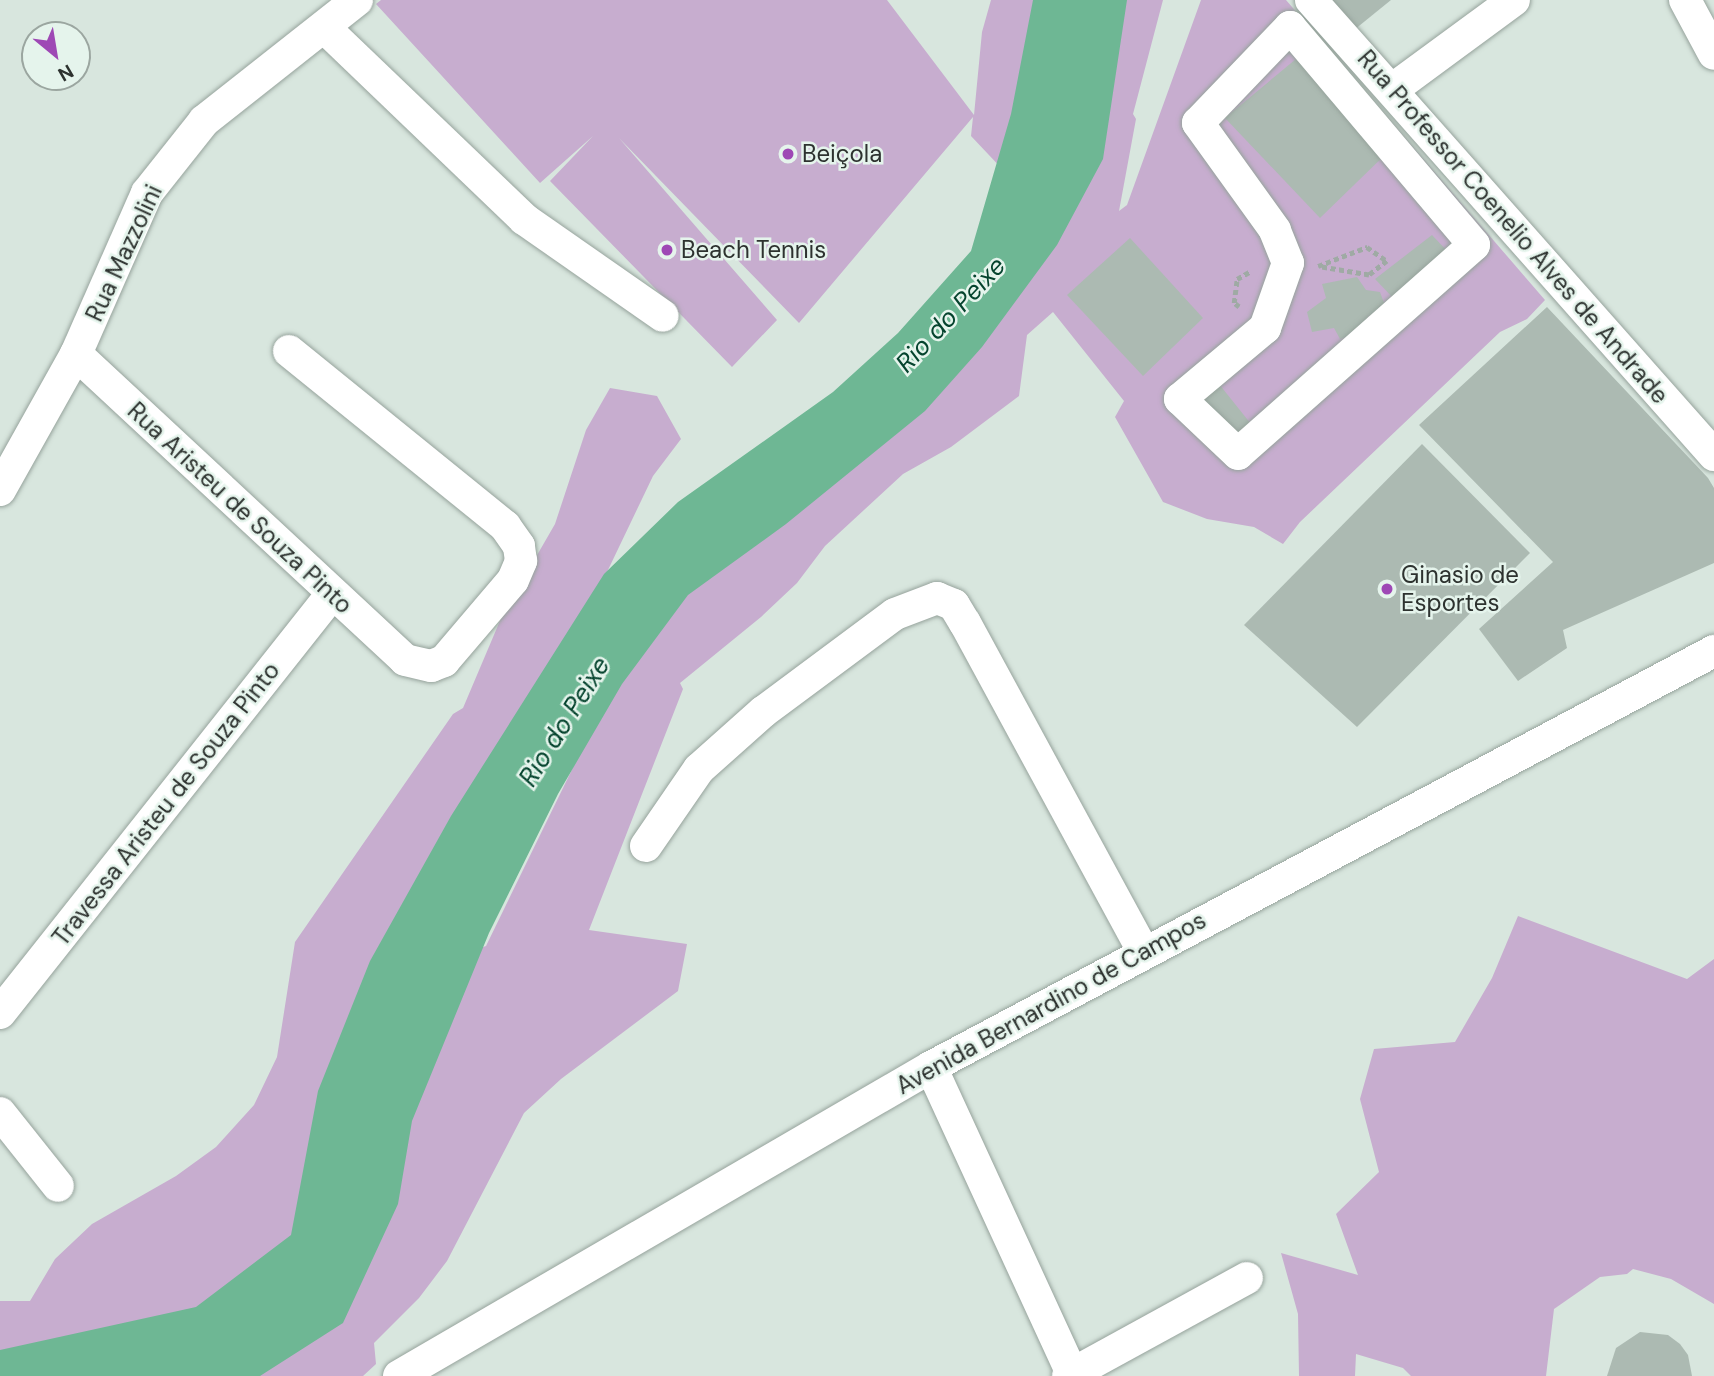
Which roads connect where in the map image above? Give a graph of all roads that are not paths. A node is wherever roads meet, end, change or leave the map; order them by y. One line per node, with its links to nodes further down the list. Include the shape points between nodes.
1 (357, 0): 5 (street, Rua Mazzolini)
2 (1311, 0): 7 (street, Rua Professor Coenelio Alves de Andrade)
3 (1514, 0): 7 (street)
4 (1685, 0): 6 (street)
5 (325, 28): 10 (street, via 524,219); 12 (street, Rua Mazzolini, via 204,121 147,193)
6 (1714, 54)
7 (1393, 89): 8 (street, Rua Professor Coenelio Alves de Andrade)
8 (1506, 220): 9 (street); 13 (street, Rua Professor Coenelio Alves de Andrade)
9 (1474, 245): 9 (street, via 1290,27 1198,123 1275,230 1288,264 1265,328 1180,399 1238,454)
10 (663, 316)
11 (289, 351): 15 (street, Rua Aristeu de Souza Pinto, via 505,526 519,546 521,561 513,580 444,661 431,666 405,660)
12 (76, 355): 14 (street, Rua Mazzolini); 15 (street, Rua Aristeu de Souza Pinto)
13 (1714, 455)
14 (0, 490)
15 (331, 594): 19 (street, Travessa Aristeu de Souza Pinto)
16 (1714, 651): 18 (street, Avenida Bernardino de Campos)
17 (646, 846): 18 (street, via 699,769 763,712 895,614 937,598 954,605 965,623)
18 (1143, 951): 20 (street, Avenida Bernardino de Campos)
19 (0, 1013)
20 (931, 1067): 24 (street); 25 (street, Avenida Bernardino de Campos)
21 (0, 1113): 22 (street)
22 (58, 1186)
23 (1247, 1278): 24 (street)
24 (1071, 1375)
25 (399, 1376)

